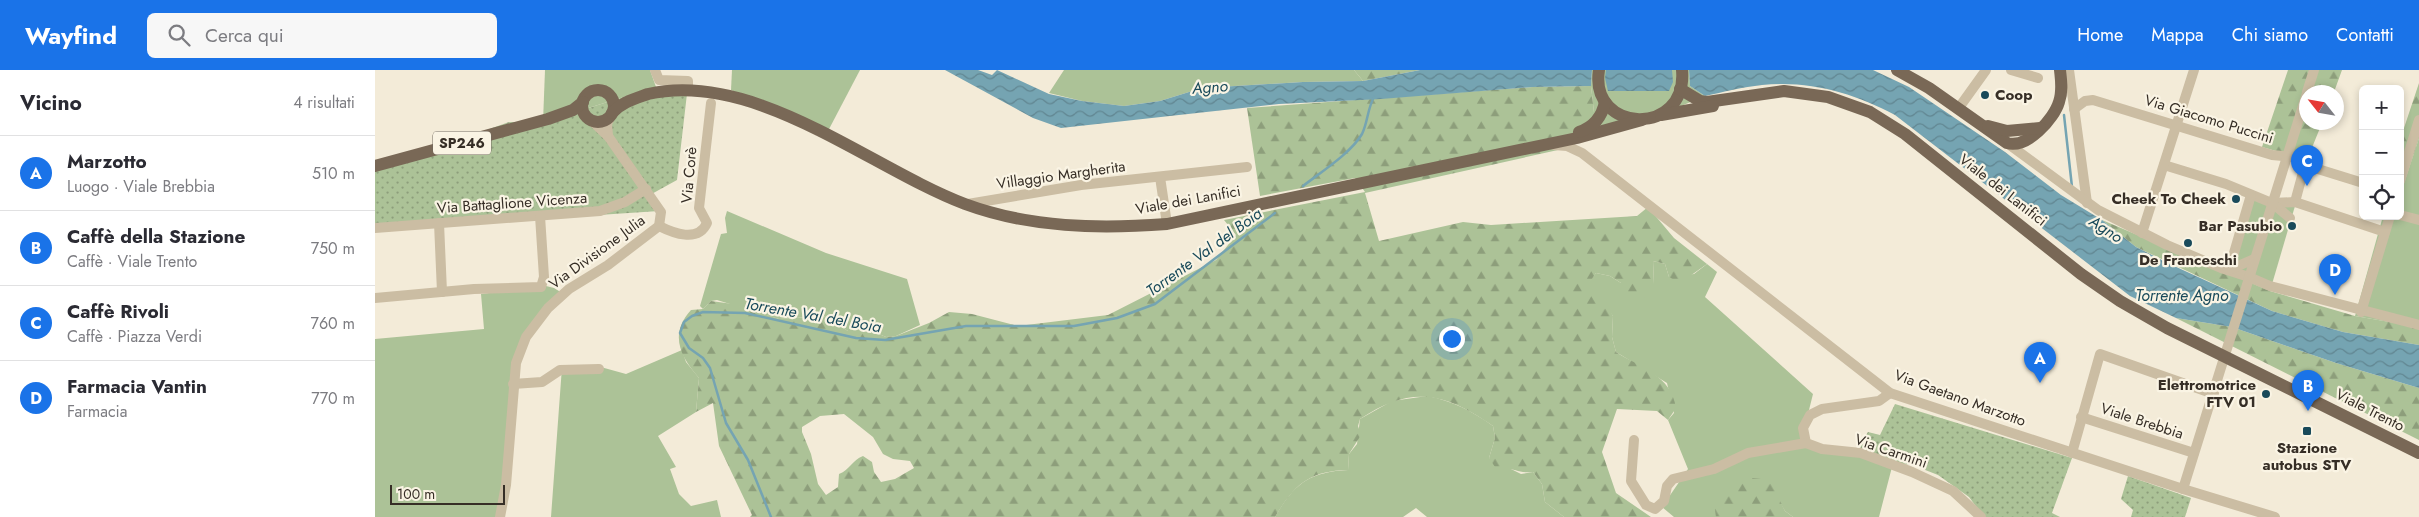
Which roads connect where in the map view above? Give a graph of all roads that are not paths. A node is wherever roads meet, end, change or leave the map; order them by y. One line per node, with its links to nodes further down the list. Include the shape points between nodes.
1 (655, 70): 13 (street, via 659,80 688,81)
2 (1599, 70): 17 (main road)
3 (1682, 70): 14 (main road)
4 (1897, 70): 21 (main road)
5 (1986, 70): 21 (street)
6 (2011, 70): 11 (street)
7 (2060, 70): 32 (main road, via 2059,103 2050,118)
8 (2069, 70): 22 (street)
9 (2194, 70): 31 (street)
10 (2314, 70): 12 (street)
11 (2038, 78)
12 (2309, 85)
13 (688, 87): 15 (main road, Viale dei Lanifici); 52 (main road, Viale dei Lanifici, via 735,92 775,103 801,114 914,180)
14 (1680, 90): 18 (main road, Viale dei Lanifici, via 1707,102); 24 (main road, via 1668,109)
15 (654, 92): 16 (main road, Viale dei Lanifici, via 617,97); 23 (main road, Viale dei Lanifici, via 621,104)
16 (608, 94): 19 (main road, Viale dei Lanifici / SP246, via 595,91); 23 (main road, via 614,103)
17 (1602, 96): 28 (main road, via 1615,112); 36 (main road, Viale dei Lanifici, via 1603,113 1597,122)
18 (1747, 98): 24 (main road, Viale dei Lanifici); 72 (main road, Viale dei Lanifici, via 1784,91 1828,97 1870,112 1905,134 2081,274 2120,301)
19 (583, 102): 25 (main road); 26 (main road, Viale dei Lanifici / SP246, via 573,110)
20 (711, 103): 61 (street, Via Corè, via 699,208 707,224 704,230 695,234 680,234)
21 (1958, 109): 30 (main road)
22 (2074, 109): 31 (street, Via Giacomo Puccini, via 2085,101 2093,100); 50 (street)
23 (611, 114): 25 (main road, Viale dei Lanifici / SP246, via 604,121); 33 (street, via 607,124)
24 (1658, 116): 28 (main road, Viale dei Lanifici)
25 (589, 118): 26 (main road, Viale dei Lanifici / SP246, via 579,115); 33 (street, Via Divisione Julia)
26 (548, 119): 42 (main road, Viale dei Lanifici / SP246)
27 (2299, 119): 38 (street)
28 (1642, 120): 34 (main road, Viale dei Lanifici)
29 (2419, 120): 44 (street)
30 (1977, 121): 32 (main road, via 2007,131); 35 (main road)
31 (2176, 125): 38 (street, Via Giacomo Puccini, via 2273,155); 40 (street)
32 (2035, 132): 35 (main road, via 2021,143); 39 (street, via 2029,145)
33 (608, 136): 47 (street, Via Divisione Julia)
34 (1577, 138): 36 (main road, Viale dei Lanifici); 37 (street)
35 (2007, 143): 39 (street)
36 (1542, 144): 37 (street, Via Gaetano Marzotto, via 1567,146); 60 (main road, Viale dei Lanifici)
37 (1582, 153): 75 (street, Via Gaetano Marzotto)
38 (2288, 155): 41 (street, Via Giacomo Puccini, via 2302,158); 51 (street)
39 (2033, 162): 50 (street)
40 (2164, 165): 48 (street); 64 (street)
41 (2305, 165): 46 (street, Via Giacomo Puccini); 49 (street)
42 (375, 166)
43 (1247, 167): 45 (street, Villaggio Margherita)
44 (2402, 175)
45 (1160, 176): 52 (street, Villaggio Margherita); 60 (street)
46 (2359, 182)
47 (646, 189): 54 (street, Via Battaglione Vicenza, via 625,202 600,211); 61 (street, Via Divisione Julia, via 661,212)
48 (2251, 195): 51 (street); 53 (street)
49 (2295, 202): 51 (street); 63 (street)
50 (2087, 203): 64 (street)
51 (2272, 203): 53 (street); 56 (street); 65 (street)
52 (965, 204): 60 (main road, Viale dei Lanifici, via 1055,225 1121,227)
53 (2248, 206): 66 (street)
54 (540, 216): 59 (street, Via Battaglione Vicenza); 68 (street, via 544,277 541,287)
55 (2404, 216): 58 (street)
56 (2290, 218)
57 (2389, 220): 63 (street)
58 (2419, 220)
59 (439, 223): 62 (street, Via Battaglione Vicenza); 68 (street)
60 (1167, 224)
61 (659, 226): 74 (street, Via Divisione Julia, via 608,265 569,289 548,308 519,350)
62 (375, 228)
63 (2385, 232): 70 (street)
64 (2142, 233): 66 (street)
65 (2254, 259): 66 (street); 67 (street)
66 (2229, 270): 67 (street)
67 (2249, 276): 70 (street, via 2269,286); 72 (street)
68 (442, 292): 69 (street)
69 (375, 298)
70 (2361, 312): 71 (street)
71 (2419, 325)
72 (2225, 357): 76 (street); 82 (main road, Viale Trento)
73 (599, 369): 74 (street, via 560,370 542,382)
74 (513, 384): 84 (street, Via Divisione Julia, via 506,485)
75 (1890, 393): 79 (street, via 1879,401 1822,409 1810,415 1803,428); 80 (street, Via Gaetano Marzotto)
76 (2214, 394): 77 (street, via 2100,354); 81 (street)
77 (2081, 417): 80 (street); 81 (street, Viale Brebbia)
78 (1634, 440): 79 (street, via 1631,481 1646,505 1655,509 1664,501 1667,486 1673,479 1714,469 1748,453)
79 (1806, 443): 85 (street, Via Carmini, via 1822,449 1861,454 1912,472 1953,491)
80 (2072, 453): 83 (street, Via Gaetano Marzotto)
81 (2194, 453): 83 (street)
82 (2419, 453)
83 (2183, 490): 86 (street, Via Gaetano Marzotto)
84 (500, 517)
85 (1981, 517)
86 (2275, 517)

